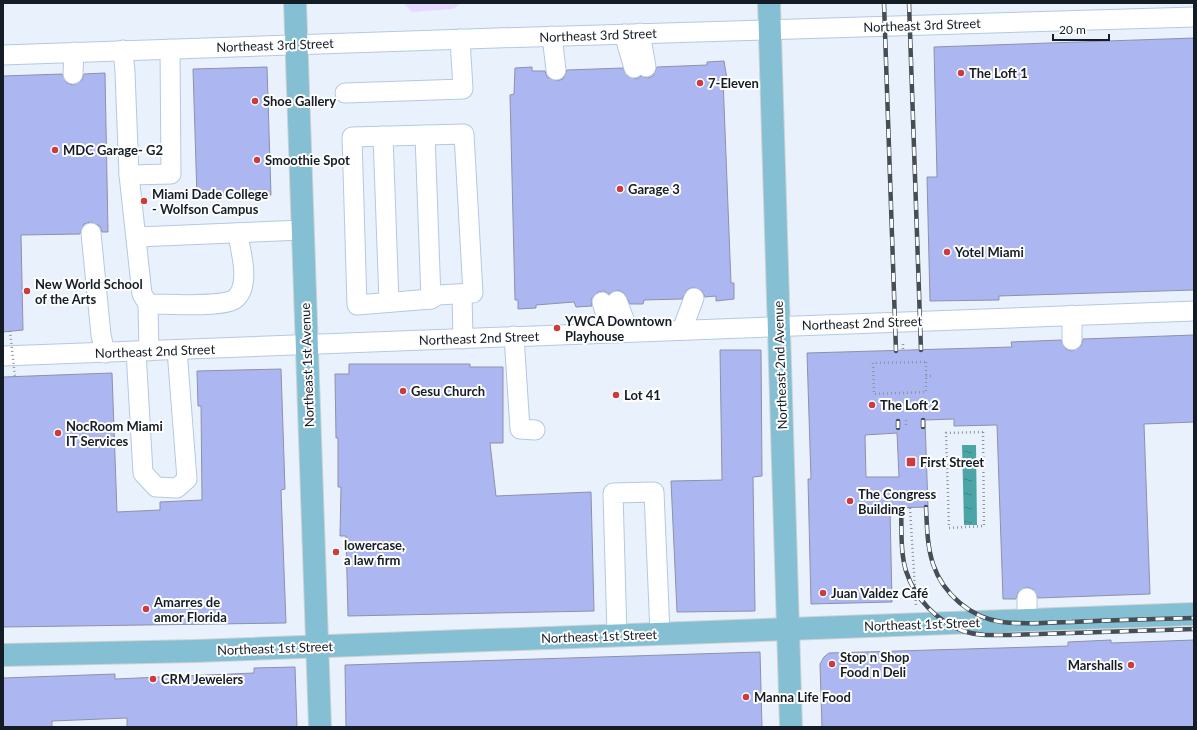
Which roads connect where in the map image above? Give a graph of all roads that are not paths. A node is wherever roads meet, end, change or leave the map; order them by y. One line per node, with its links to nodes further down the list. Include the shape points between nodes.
1 (295, 3): 8 (main road, Northeast 1st Avenue)
2 (769, 3): 4 (main road, Northeast 2nd Avenue)
3 (1194, 17): 4 (street, Northeast 3rd Street)
4 (770, 30): 5 (street, Northeast 3rd Street); 32 (main road, Northeast 2nd Avenue)
5 (632, 34): 6 (street, Northeast 3rd Street); 13 (street)
6 (548, 36): 7 (street, Northeast 3rd Street); 14 (street)
7 (460, 39): 8 (street, Northeast 3rd Street); 16 (street, via 463,89)
8 (296, 44): 9 (street, Northeast 3rd Street); 20 (main road, Northeast 1st Avenue)
9 (170, 49): 10 (street, Northeast 3rd Street); 19 (street, via 171,174)
10 (123, 50): 11 (street, Northeast 3rd Street); 19 (street)
11 (74, 52): 12 (street, Northeast 3rd Street); 15 (street)
12 (3, 55)
13 (640, 68)
14 (550, 70)
15 (73, 74)
16 (345, 93)
17 (425, 135): 18 (street); 24 (street, via 464,134 473,293); 26 (street)
18 (383, 136): 28 (street); 28 (street, via 352,136 357,305)
19 (129, 175): 23 (street)
20 (303, 230): 22 (street); 38 (main road, Northeast 1st Avenue)
21 (91, 233): 41 (street)
22 (238, 233): 23 (street); 29 (street, via 243,278 241,291 236,297 230,301 206,304)
23 (137, 237): 29 (street, via 142,294)
24 (462, 294): 26 (street, via 438,295); 36 (street)
25 (701, 298): 33 (street)
26 (430, 299): 28 (street)
27 (610, 301): 34 (street)
28 (389, 302)
29 (148, 304): 40 (street)
30 (1194, 311): 31 (street, Northeast 2nd Street)
31 (1072, 316): 32 (street, Northeast 2nd Street); 37 (street)
32 (779, 326): 33 (street, Northeast 2nd Street); 47 (main road, Northeast 2nd Avenue)
33 (690, 330): 34 (street, Northeast 2nd Street)
34 (620, 332): 35 (street, Northeast 2nd Street)
35 (514, 336): 36 (street, Northeast 2nd Street); 43 (street, via 520,428)
36 (463, 339): 38 (street, Northeast 2nd Street)
37 (1072, 340)
38 (306, 345): 39 (street, Northeast 2nd Street); 50 (main road, Northeast 1st Avenue)
39 (177, 350): 40 (street, Northeast 2nd Street); 40 (street, via 187,479 177,488 156,487 143,474)
40 (143, 351): 41 (street, Northeast 2nd Street)
41 (105, 353): 42 (street, Northeast 2nd Street)
42 (3, 356)
43 (535, 430)
44 (1027, 598): 46 (street)
45 (1194, 614): 46 (main road, Northeast 1st Street)
46 (1027, 620): 47 (main road, Northeast 1st Street)
47 (788, 629): 48 (main road, Northeast 1st Street); 53 (main road, Northeast 2nd Avenue)
48 (660, 633): 49 (main road, Northeast 1st Street); 49 (street, via 654,492 613,493)
49 (617, 635): 50 (main road, Northeast 1st Street)
50 (316, 646): 51 (main road, Northeast 1st Street); 52 (main road, Northeast 1st Avenue)
51 (3, 655)
52 (320, 727)
53 (791, 727)

